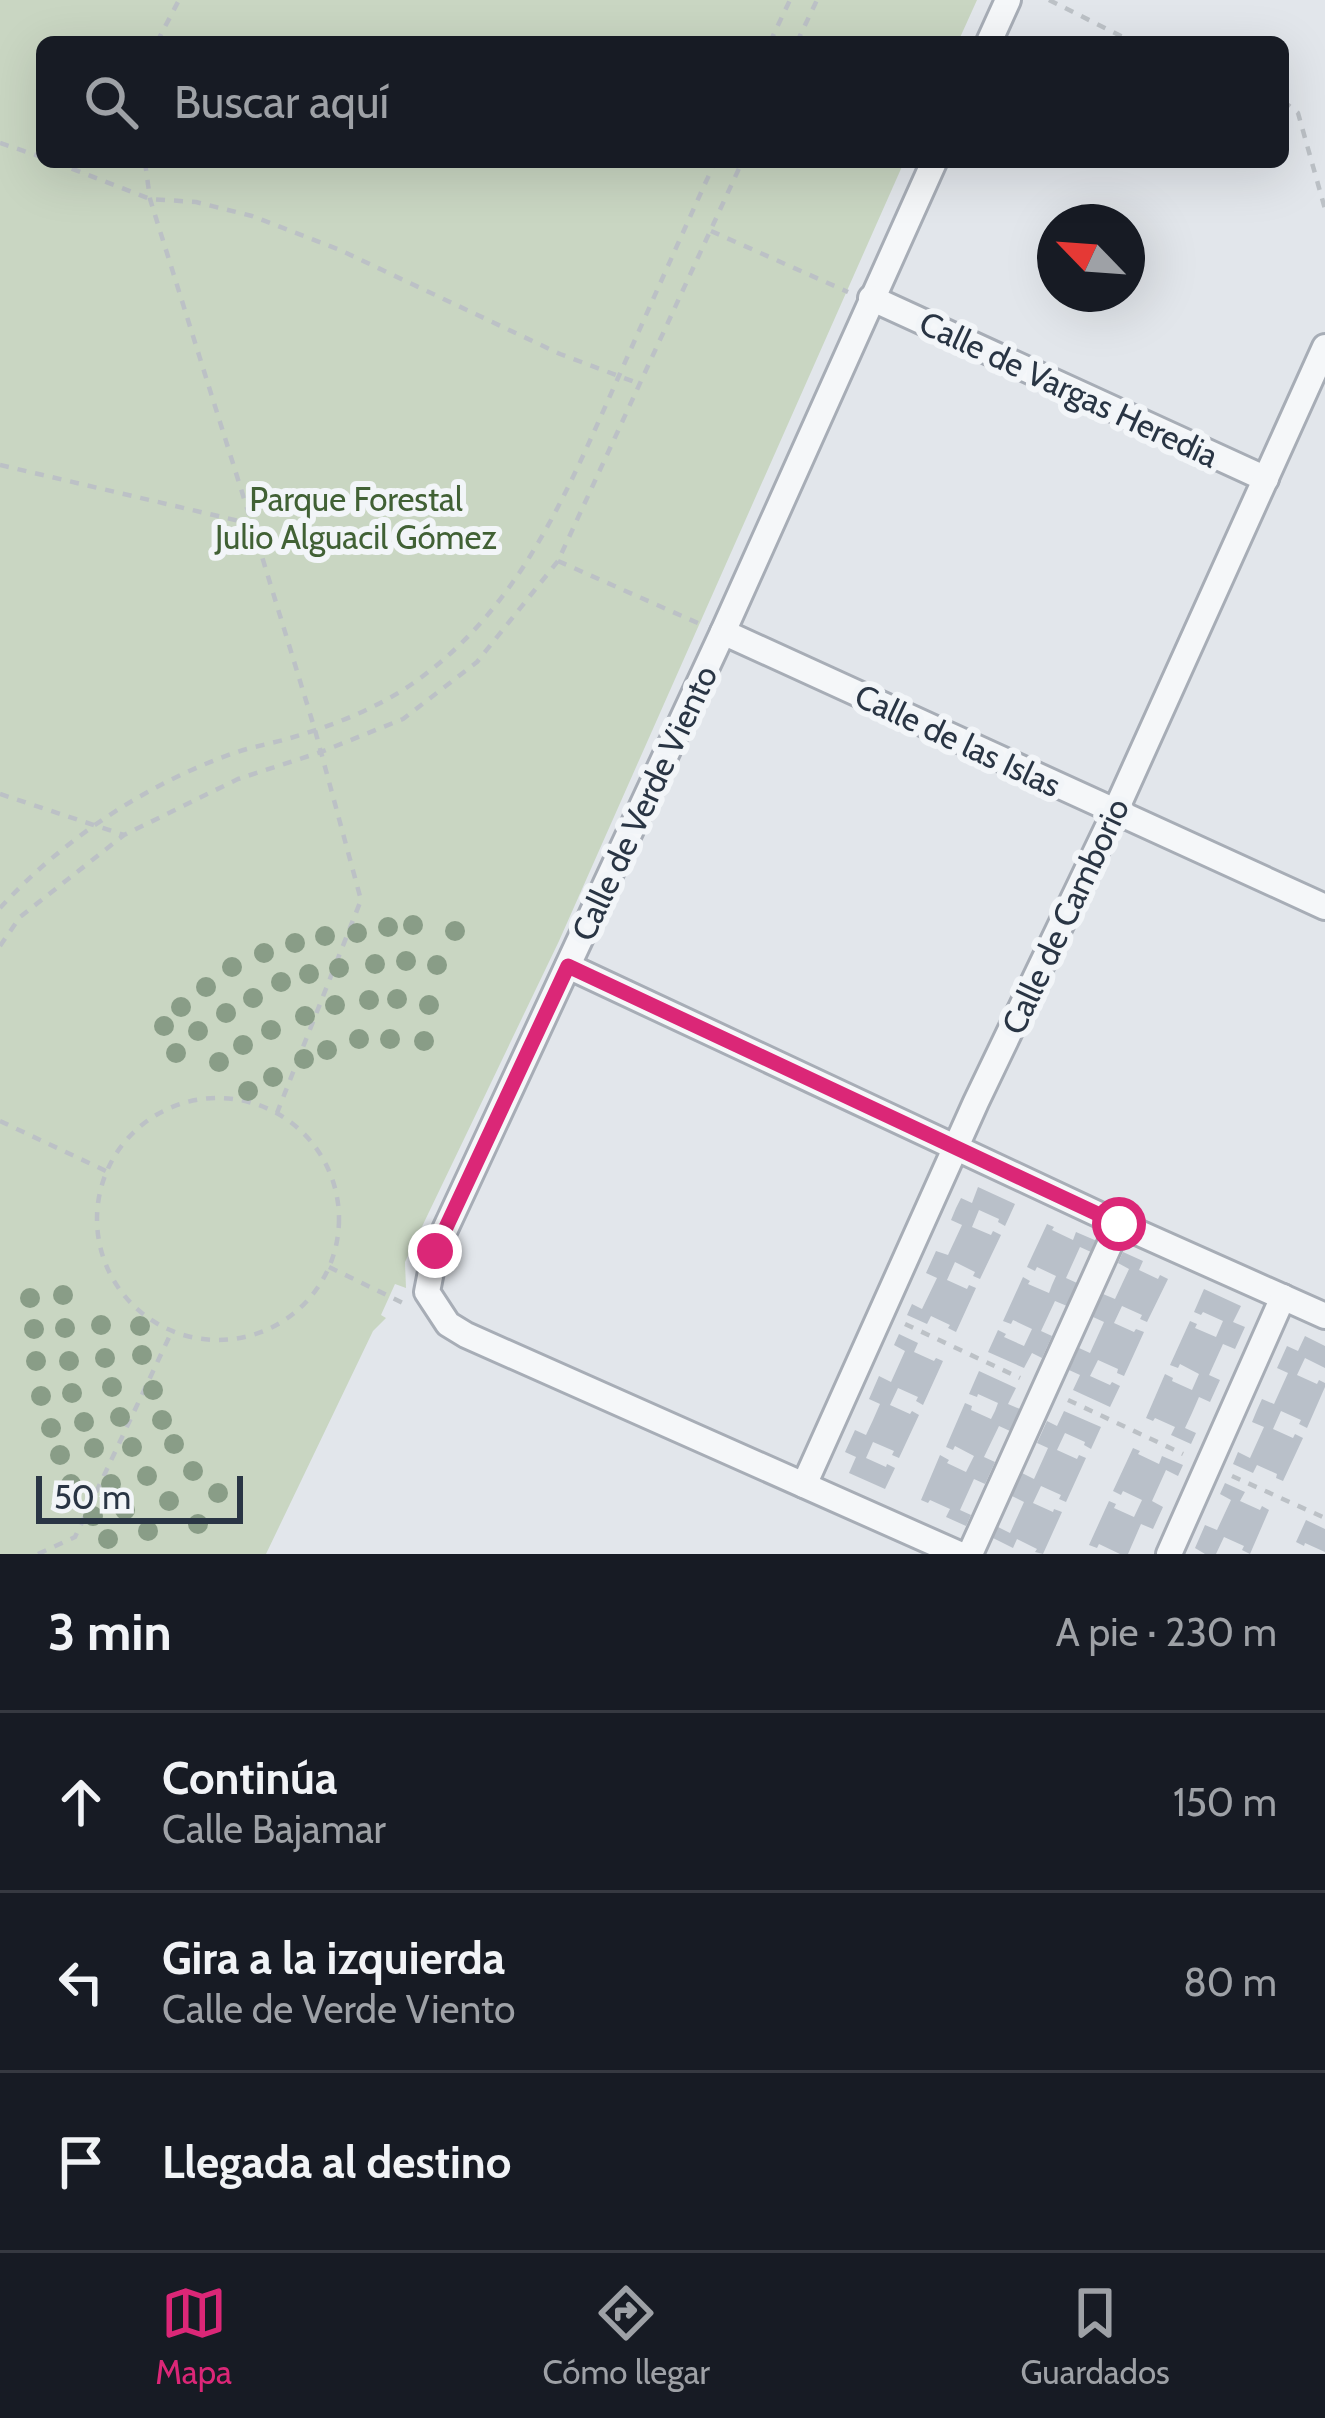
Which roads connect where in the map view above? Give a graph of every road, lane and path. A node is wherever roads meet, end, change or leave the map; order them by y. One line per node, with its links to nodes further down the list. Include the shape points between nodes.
1 (179, 0): 6 (path)
2 (790, 0): 7 (path)
3 (817, 0): 8 (path)
4 (1008, 0): 9 (street)
5 (1049, 0): 10 (path)
6 (160, 36)
7 (773, 36)
8 (800, 36)
9 (992, 36)
10 (1121, 36)
11 (1289, 106): 20 (path, via 1298,113)
12 (0, 143): 13 (path)
13 (36, 156)
14 (71, 168): 19 (path)
15 (146, 168): 19 (path)
16 (713, 168): 30 (path, via 596,429 508,592 409,686)
17 (739, 168): 21 (path)
18 (931, 168): 22 (street, Calle de Verde Viento)
19 (150, 199): 24 (path, via 252,216); 27 (path)
20 (1325, 209)
21 (710, 230): 22 (path); 24 (path)
22 (860, 295): 26 (street, Calle de Vargas Heredia); 29 (street, Calle de Verde Viento)
23 (1325, 347): 26 (street, Calle de Camborio)
24 (640, 384): 28 (path)
25 (0, 465): 27 (path)
26 (1266, 479): 33 (street, Calle de Camborio)
27 (253, 524): 30 (path)
28 (558, 561): 29 (path); 31 (path, via 477,662 403,718)
29 (711, 628): 33 (street, Calle de las Islas); 39 (street, Calle de Verde Viento)
30 (315, 730): 31 (path); 34 (path, via 187,773)
31 (320, 752): 35 (path, via 238,779); 40 (path, via 361,900)
32 (0, 794): 34 (path)
33 (1115, 812): 36 (street, Calle de las Islas); 42 (street, Calle de Camborio)
34 (95, 825): 35 (path); 37 (path)
35 (124, 835): 38 (path, via 20,917)
36 (1325, 907)
37 (0, 908)
38 (0, 946)
39 (568, 966): 42 (street); 53 (street, Calle de Verde Viento, via 435,1251 427,1292 466,1335)
40 (278, 1113): 43 (path, via 229,1098 179,1104 136,1130); 45 (path, via 315,1146 336,1192 337,1243)
41 (0, 1121): 43 (path)
42 (956, 1148): 44 (street); 53 (street, Calle de Camborio)
43 (106, 1171): 50 (path, via 96,1220 107,1270 137,1310)
44 (1119, 1224): 46 (street); 51 (street)
45 (328, 1267): 47 (path); 50 (path, via 300,1308 256,1334 206,1340)
46 (1283, 1297): 48 (street); 52 (street)
47 (408, 1305)
48 (1325, 1316)
49 (898, 1321): 51 (path)
50 (172, 1331): 55 (path, via 75,1537)
51 (1044, 1389): 52 (path); 57 (street)
52 (1208, 1466): 54 (path); 58 (street)
53 (804, 1485): 56 (street, Calle de Verde Viento)
54 (1325, 1518)
55 (38, 1554)
56 (959, 1554)
57 (970, 1554)
58 (1169, 1554)

